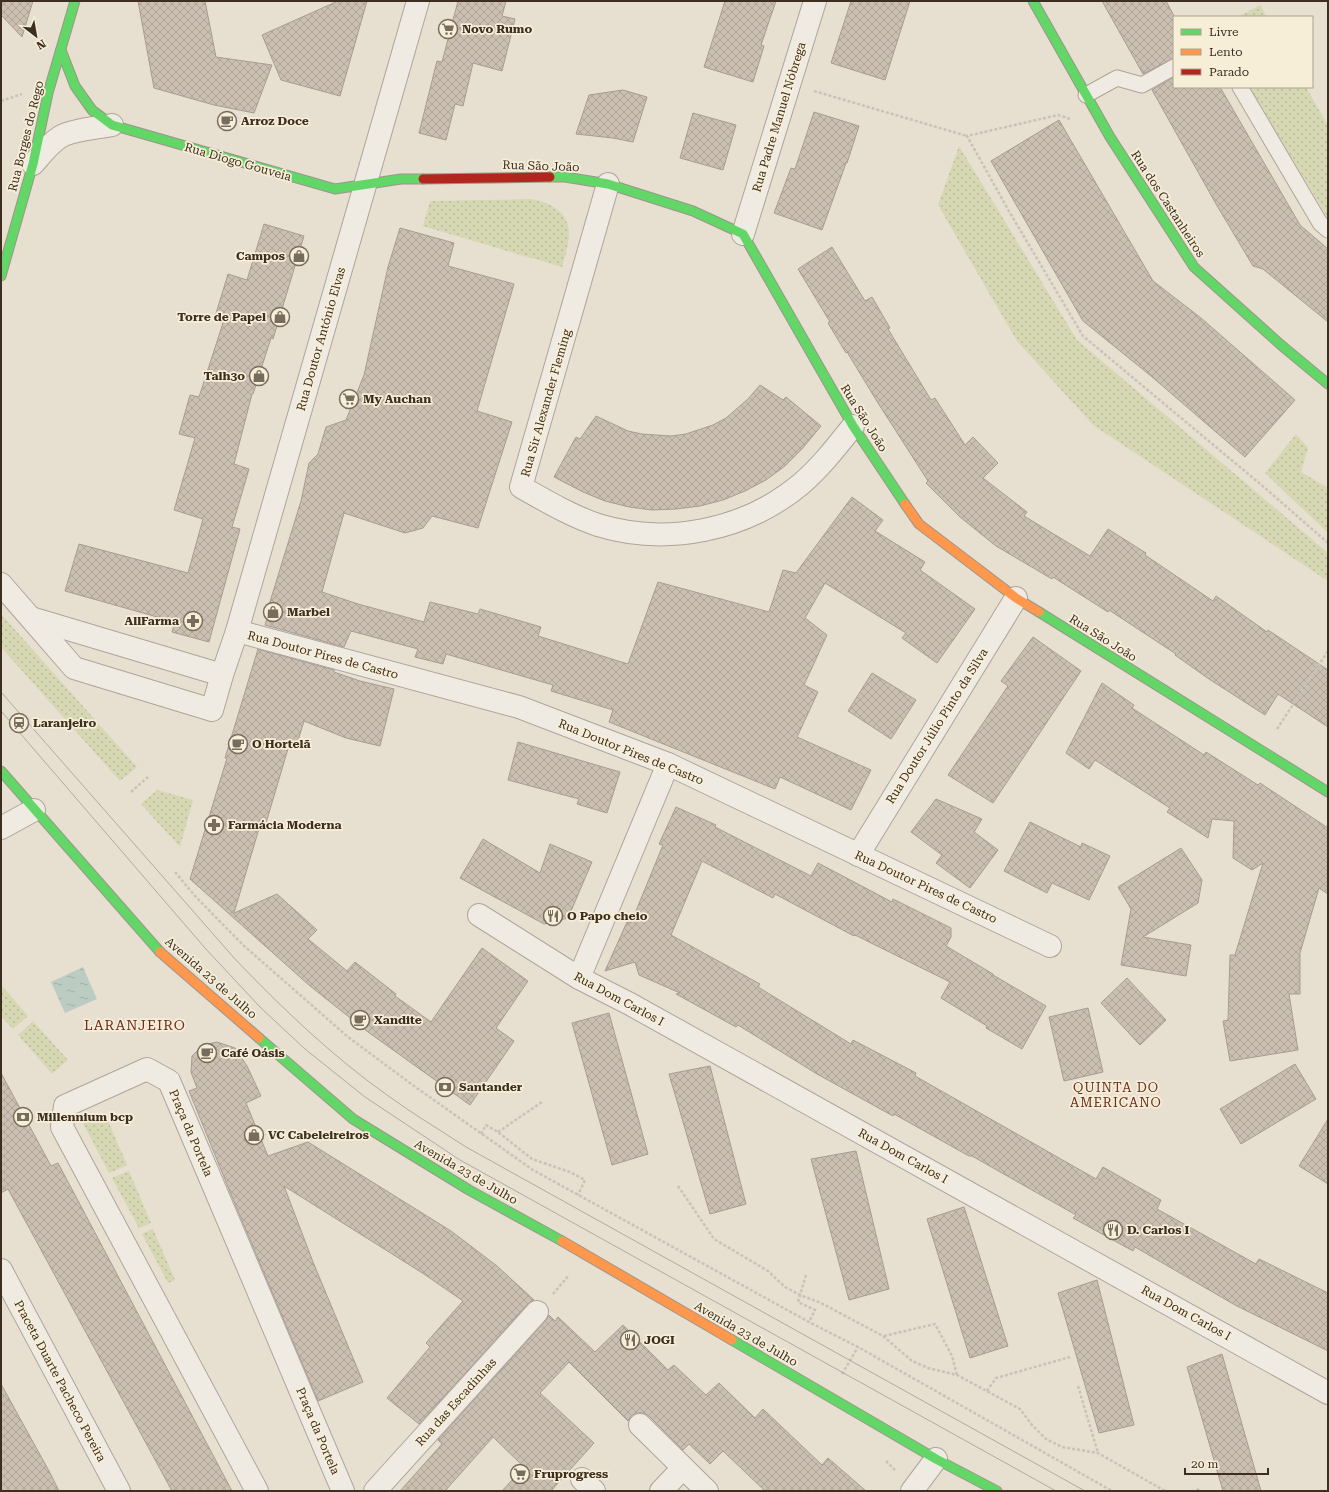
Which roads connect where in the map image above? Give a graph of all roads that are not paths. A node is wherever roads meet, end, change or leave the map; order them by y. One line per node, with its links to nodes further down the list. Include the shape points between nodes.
1 (75, 1): 5 (street, Rua Borges do Rego)
2 (418, 1): 11 (street, Rua Doutor António Elvas)
3 (816, 1): 14 (street, Rua Padre Manuel Nóbrega)
4 (1033, 1): 8 (street, Rua dos Castanheiros)
5 (61, 50): 9 (street, Rua Diogo Gouveia, via 75,86 92,110); 10 (street, Rua Borges do Rego, via 48,93)
6 (1173, 68): 8 (lane, via 1142,85 1117,78)
7 (1241, 88): 13 (lane, via 1320,223)
8 (1086, 95): 16 (street, Rua dos Castanheiros, via 1194,267)
9 (112, 125): 10 (street, Rua Diogo Gouveia, via 60,137); 11 (street, Rua Diogo Gouveia, via 335,189)
10 (33, 164): 15 (street, Rua Borges do Rego)
11 (365, 184): 12 (street, Rua São João, via 402,179 534,176 565,177); 21 (street, Rua Doutor António Elvas)
12 (608, 184): 14 (street, Rua São João, via 693,211); 17 (street, Rua Sir Alexander Fleming, via 521,487 573,515 617,530 678,534 705,530 749,516 779,500 820,466)
13 (1328, 230)
14 (743, 234): 17 (street, Rua São João)
15 (1, 276)
16 (1328, 384)
17 (853, 426): 19 (street, Rua São João, via 919,524)
18 (1, 584): 20 (street)
19 (1016, 598): 25 (street, Rua São João); 28 (street, Rua Doutor Júlio Pinto da Silva)
20 (31, 618): 22 (street); 22 (street, Rua Doutor António Elvas, via 74,668 198,706 212,710)
21 (237, 631): 22 (street, Rua Doutor António Elvas); 23 (street, Rua Doutor Pires de Castro, via 519,707)
22 (222, 676)
23 (668, 764): 28 (street, Rua Doutor Pires de Castro); 31 (street)
24 (1, 771): 26 (street, Avenida 23 de Julho)
25 (1328, 792)
26 (34, 810): 27 (street); 36 (street, Avenida 23 de Julho, via 161,953 353,1118 469,1190 587,1255)
27 (1, 828)
28 (858, 854): 30 (street, Rua Doutor Pires de Castro)
29 (479, 915): 31 (street, Rua Dom Carlos I)
30 (1050, 946)
31 (578, 978): 34 (street, Rua Dom Carlos I, via 630,1004)
32 (1, 1270): 38 (street, Praceta Duarte Pacheco Pereira)
33 (537, 1312): 41 (street, Rua das Escadinhas)
34 (1328, 1393)
35 (640, 1425): 37 (street)
36 (936, 1459): 44 (street); 45 (street, Avenida 23 de Julho)
37 (684, 1468): 42 (street); 43 (street)
38 (119, 1491)
39 (257, 1491): 40 (street, Praça da Portela, via 62,1127 65,1106 147,1070 169,1081)
40 (343, 1491)
41 (376, 1491)
42 (661, 1491)
43 (707, 1491)
44 (912, 1491)
45 (997, 1491)

